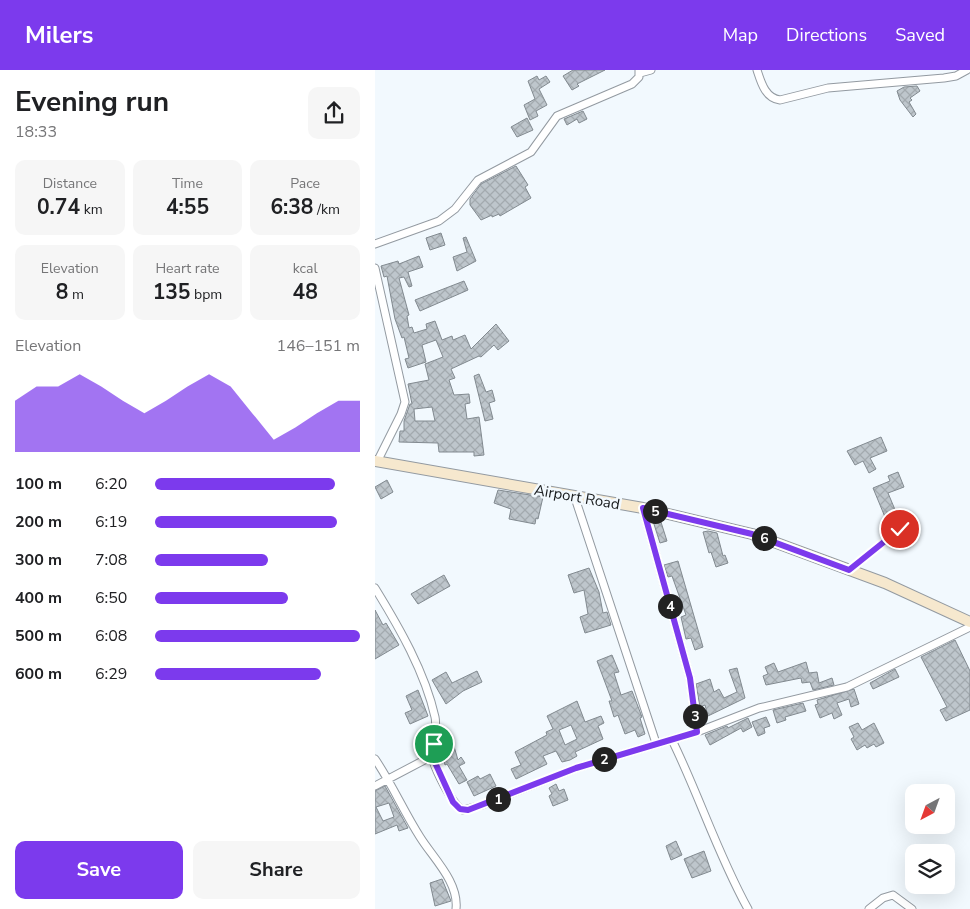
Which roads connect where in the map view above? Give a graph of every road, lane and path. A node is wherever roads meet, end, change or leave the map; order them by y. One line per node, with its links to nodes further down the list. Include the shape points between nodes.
1 (651, 70): 4 (street)
2 (757, 70): 3 (street, via 765,90 780,100 827,88 950,77)
3 (967, 70)
4 (639, 72): 5 (street, via 632,84 557,116 531,152 478,180 455,209 439,221)
5 (375, 244)
6 (375, 268): 7 (street, via 405,402)
7 (376, 462): 8 (main road, Airport Road)
8 (575, 498): 9 (main road, Airport Road); 17 (street)
9 (643, 508): 11 (main road, Airport Road, via 752,534); 15 (street, via 690,678)
10 (900, 529): 11 (street)
11 (849, 570): 13 (main road, Airport Road)
12 (375, 588): 18 (street, via 427,689 436,719)
13 (970, 622)
14 (970, 628): 15 (street, via 847,687 759,708)
15 (697, 732): 16 (street)
16 (672, 740): 17 (street); 23 (street)
17 (656, 743): 18 (street, via 576,768 468,810 460,809 453,802)
18 (432, 756): 20 (street)
19 (375, 759): 20 (street)
20 (389, 780): 21 (street); 22 (street, via 444,872)
21 (375, 786)
22 (456, 909)
23 (748, 909)
24 (869, 909): 25 (street, via 893,894)
25 (912, 909)

